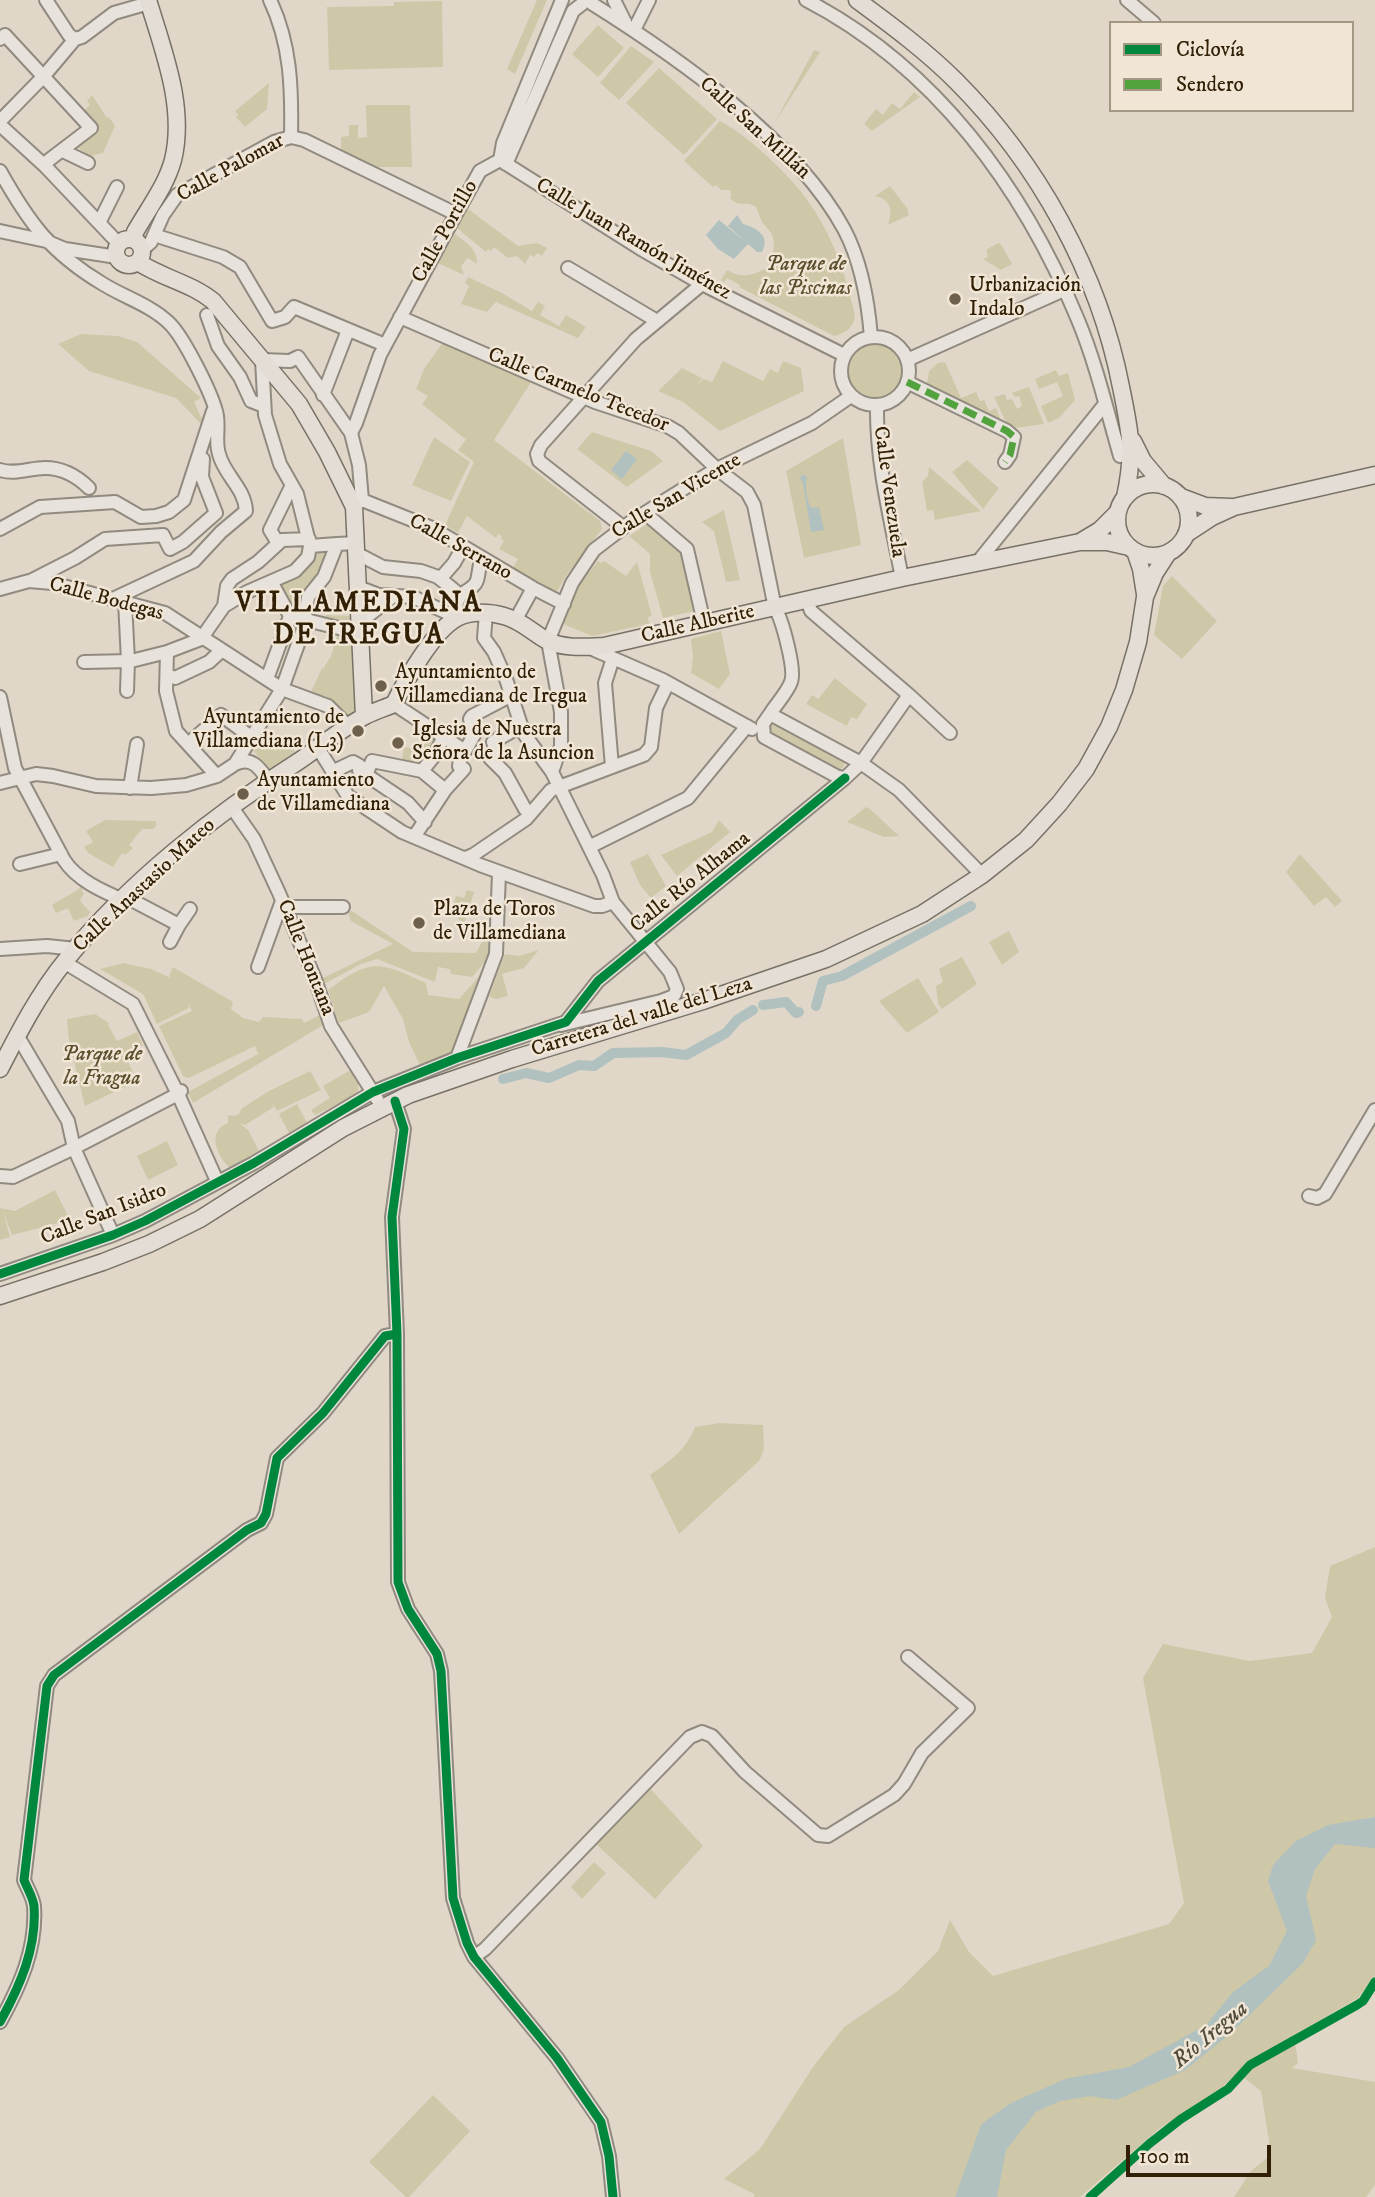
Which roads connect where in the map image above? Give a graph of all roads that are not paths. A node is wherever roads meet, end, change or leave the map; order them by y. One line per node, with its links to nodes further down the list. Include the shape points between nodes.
1 (46, 0): 17 (street)
2 (270, 0): 20 (street, Calle Palomar, via 291,74)
3 (562, 0): 22 (street, via 503,143)
4 (569, 0): 12 (street, Calle San Millán)
5 (614, 0): 15 (street, Calle San Millán)
6 (649, 0): 15 (street)
7 (806, 0): 35 (street, via 886,52 945,105 987,154 1028,217)
8 (851, 0): 13 (main road)
9 (857, 0): 13 (main road)
10 (1127, 0): 14 (street)
11 (148, 1): 17 (street, via 114,13); 32 (main road, via 176,105 177,134 173,161)
12 (590, 2): 15 (street, Calle San Millán); 22 (street, Calle Portillo, via 573,11)
13 (878, 16): 54 (main road, via 956,80 1018,155 1045,197 1082,263 1104,320)
14 (1152, 21)
15 (631, 27): 40 (street, Calle San Millán, via 737,108 822,193 845,231 862,276)
16 (0, 39): 18 (street, via 5,35)
17 (75, 39): 18 (street)
18 (43, 77): 19 (street); 21 (street, via 91,128)
19 (0, 123): 24 (street)
20 (291, 137): 27 (street); 30 (street, Calle Palomar, via 177,195)
21 (63, 151): 23 (street); 24 (street)
22 (503, 162): 27 (street, Calle Portillo, via 481,171); 34 (street, Calle Juan Ramón Jiménez)
23 (88, 163)
24 (45, 166): 28 (street)
25 (0, 171): 31 (street)
26 (117, 187): 28 (street)
27 (456, 214): 37 (street, Calle Portillo)
28 (99, 223): 32 (street)
29 (0, 231): 31 (street)
30 (154, 235): 32 (street, Calle Palomar, via 151,242); 39 (street, via 240,267 272,321 285,317 294,307)
31 (46, 242): 32 (street, via 65,249); 52 (street, via 103,284 169,322 197,365)
32 (130, 250): 44 (main road, via 153,272 201,291 213,301)
33 (568, 268): 38 (street)
34 (702, 284): 38 (street); 42 (street, Calle Juan Ramón Jiménez)
35 (1064, 290): 43 (street); 49 (street)
36 (207, 315): 50 (street, via 218,346 251,401)
37 (400, 317): 41 (street, Calle Portillo); 48 (street, Calle Carmelo Tecedor)
38 (657, 321): 48 (street)
39 (348, 330): 41 (street); 46 (street)
40 (871, 337): 42 (street, via 860,340); 43 (street, via 893,342)
41 (385, 345): 53 (street, Calle Portillo)
42 (844, 355): 47 (street, via 841,377)
43 (907, 360): 45 (street)
44 (262, 373): 46 (street, via 298,357); 50 (street); 65 (main road, via 299,404)
45 (907, 382): 51 (street, via 895,398); 57 (street, via 1007,431 1014,437)
46 (323, 395): 53 (street)
47 (851, 396): 51 (street); 58 (street, Calle San Vicente, via 812,423)
48 (583, 397): 58 (street, Calle Carmelo Tecedor, via 667,426); 69 (street, via 541,445 539,461)
49 (1105, 404): 56 (street); 81 (street)
50 (267, 405): 61 (street, via 270,438)
51 (877, 405): 82 (street, Calle Venezuela, via 883,484)
52 (214, 407): 55 (street); 92 (street, via 218,452 246,499 246,511 194,561)
53 (351, 433): 65 (street, via 359,465)
54 (1132, 439): 62 (main road); 66 (main road, via 1131,471)
55 (204, 442): 70 (street, via 184,499 169,512 141,517 115,502 40,507); 84 (street, via 202,477 216,513 183,542 170,549 163,535 105,539)
56 (1120, 456)
57 (1005, 462)
58 (717, 469): 68 (street, Calle San Vicente); 96 (street, Calle Carmelo Tecedor, via 747,492 754,505)
59 (0, 470): 63 (street, via 45,468 78,477)
60 (1375, 475): 67 (main road)
61 (292, 485): 72 (street); 74 (street, via 270,530)
62 (1164, 486): 64 (main road); 66 (main road, via 1139,487)
63 (89, 488)
64 (1181, 497): 67 (main road, via 1205,506); 71 (main road, via 1189,515)
65 (358, 503): 76 (street, Calle Serrano, via 432,528); 77 (main road)
66 (1121, 505): 73 (main road, Calle Alberite, via 1100,530); 78 (main road, via 1120,535)
67 (1234, 507): 71 (main road)
68 (645, 513): 69 (street, Calle San Vicente); 101 (street, via 687,549)
69 (623, 527): 94 (street, Calle San Vicente, via 594,550)
70 (0, 529)
71 (1186, 534): 79 (main road)
72 (310, 542): 74 (street); 75 (street); 85 (street, via 307,557 295,571)
73 (1080, 542): 78 (main road, Calle Alberite, via 1107,542); 81 (main road, Calle Alberite)
74 (278, 543): 95 (street, via 232,579)
75 (337, 544): 77 (street); 98 (street, via 324,577)
76 (464, 547): 80 (street, Calle Serrano); 83 (street)
77 (357, 549): 83 (street, via 383,567 421,571); 86 (main road)
78 (1132, 549): 79 (main road, via 1151,556); 91 (main road, Carretera del valle del Leza)
79 (1168, 553): 91 (main road, Carretera del valle del Leza)
80 (482, 558): 87 (street, Calle Serrano); 89 (street, via 478,582)
81 (977, 564): 82 (main road, Calle Alberite)
82 (902, 578): 93 (main road, Calle Alberite)
83 (440, 579): 89 (street)
84 (29, 581): 88 (street, Calle Bodegas); 92 (street, Calle Bodegas)
85 (272, 583): 95 (street); 98 (street)
86 (358, 587): 90 (street); 102 (main road)
87 (533, 588): 94 (street); 100 (street, Calle Serrano)
88 (0, 589)
89 (460, 595): 99 (street)
90 (392, 597): 99 (street, via 413,597); 102 (street, via 364,619)
91 (1145, 597): 159 (main road, Carretera del valle del Leza, via 1124,690 1086,769 1026,841)
92 (120, 600): 103 (street, Calle Bodegas, via 165,613); 109 (street)
93 (807, 600): 96 (main road, Calle Alberite); 116 (street, via 811,611)
94 (564, 604): 104 (street, Calle San Vicente)
95 (224, 606): 103 (street)
96 (775, 608): 101 (main road, Calle Alberite); 121 (street, Calle Carmelo Tecedor, via 792,680)
97 (486, 613): 99 (main road, Calle Alberite); 100 (main road, Calle Alberite); 117 (street, via 484,638)
98 (297, 617): 102 (street); 112 (street); 114 (street, via 303,630)
99 (451, 619): 119 (main road, via 411,669)
100 (515, 621): 104 (main road, Calle Alberite)
101 (704, 623): 105 (main road, Calle Alberite)
102 (359, 630): 120 (main road)
103 (201, 639): 106 (street, Calle Bodegas); 107 (street)
104 (548, 641): 105 (main road, Calle Alberite); 140 (street, via 561,712 561,746)
105 (588, 647): 108 (street)
106 (221, 651): 111 (street, via 175,678); 112 (street, Calle Bodegas)
107 (167, 652): 109 (street); 111 (street)
108 (613, 658): 113 (street); 137 (street, via 605,683)
109 (128, 661): 110 (street); 115 (street)
110 (84, 662)
111 (167, 675): 131 (street, via 166,691 176,731)
112 (267, 679): 114 (street, Calle Bodegas)
113 (668, 683): 124 (street); 137 (street, via 656,708 651,747 644,755)
114 (282, 689): 122 (street, Calle Bodegas, via 328,706); 127 (street)
115 (127, 691)
116 (909, 695): 125 (street); 136 (street)
117 (510, 696): 123 (street); 126 (street, via 472,716)
118 (1, 697): 144 (street)
119 (394, 704): 120 (main road); 128 (street)
120 (364, 716): 122 (main road, Calle Anastasio Mateo)
121 (767, 718): 124 (street); 134 (street)
122 (349, 727): 132 (main road, Calle Anastasio Mateo)
123 (519, 727): 129 (street); 140 (street)
124 (754, 731): 143 (street, via 830,774); 154 (street, via 688,798)
125 (950, 733)
126 (474, 735): 129 (street); 133 (street)
127 (251, 737): 131 (street, via 221,715); 135 (street)
128 (443, 738): 133 (street); 138 (street)
129 (493, 742): 151 (street, via 490,758)
130 (137, 744): 148 (street)
131 (188, 744): 142 (street)
132 (318, 748): 139 (street); 145 (main road, Calle Anastasio Mateo)
133 (465, 751): 149 (street, via 459,766 464,769)
134 (845, 754): 136 (street); 143 (street, via 854,768)
135 (235, 764): 142 (street); 145 (street, via 251,761)
136 (861, 764): 143 (street, Calle Río Alhama); 159 (street, via 899,790)
137 (612, 767): 147 (street)
138 (422, 771): 141 (street, via 372,761); 149 (street)
139 (332, 772): 141 (street, via 353,762); 153 (street, via 348,796)
140 (552, 772): 147 (street)
141 (366, 775): 152 (street, via 408,803)
142 (217, 776): 148 (street, via 186,785)
143 (849, 776): 167 (street, Calle Río Alhama)
144 (20, 778): 146 (street); 148 (street, via 44,775); 155 (street)
145 (268, 780): 150 (main road, Calle Anastasio Mateo)
146 (0, 783)
147 (559, 786): 151 (street); 154 (street)
148 (130, 788)
149 (445, 790): 152 (street)
150 (231, 806): 160 (main road, Calle Anastasio Mateo); 162 (street, Calle Hontana, via 254,839)
151 (530, 813): 156 (street, via 515,828)
152 (425, 822): 153 (street)
153 (414, 837): 156 (street)
154 (589, 847): 161 (street)
155 (61, 853): 157 (street); 160 (street, via 69,868 83,879)
156 (465, 858): 158 (street)
157 (20, 864)
158 (499, 872): 161 (street, via 594,906); 174 (street, via 496,954)
159 (982, 875): 178 (main road, Carretera del valle del Leza, via 922,914 826,959 512,1059)
160 (125, 899): 165 (street); 169 (main road, Calle Anastasio Mateo)
161 (613, 902): 167 (street)
162 (284, 904): 163 (street); 170 (street); 176 (street, Calle Hontana, via 331,1026)
163 (343, 907)
164 (190, 909): 165 (street)
165 (179, 925): 166 (street)
166 (170, 942)
167 (646, 943): 171 (street, Calle Río Alhama, via 598,981 566,1022); 171 (street, via 670,972 677,989 674,996)
168 (0, 949): 169 (street, via 47,946)
169 (69, 957): 172 (main road, Calle Anastasio Mateo); 177 (street, via 134,1004)
170 (258, 967)
171 (553, 1027): 174 (street, Calle San Isidro)
172 (18, 1035): 173 (main road, Calle Anastasio Mateo); 180 (street, via 68,1121)
173 (4, 1051): 175 (main road, Calle Anastasio Mateo)
174 (457, 1058): 176 (street, Calle San Isidro)
175 (0, 1069)
176 (373, 1092): 178 (street, Calle Hontana); 182 (street, Calle San Isidro)
177 (178, 1094): 180 (street); 182 (street)
178 (389, 1105): 186 (main road, Carretera del valle del Leza, via 343,1128 200,1219 103,1262); 187 (street, Calle Hontana, via 404,1129 392,1217)
179 (1375, 1110): 183 (street, via 1325,1194)
180 (74, 1149): 181 (street, via 13,1177); 184 (street)
181 (0, 1176)
182 (217, 1181): 184 (street, Calle San Isidro, via 171,1209)
183 (1310, 1196)
184 (113, 1235): 185 (street, Calle San Isidro)
185 (0, 1274)
186 (0, 1296)
187 (397, 1334): 189 (street, Calle Hontana, via 398,1582 408,1609 437,1654 441,1671 453,1898); 190 (street, via 385,1336 323,1413 277,1458 261,1523 54,1675 47,1686 24,1880 34,1903 31,1954)
188 (908, 1657): 189 (street, via 968,1708 922,1753 894,1795 828,1836 818,1835 712,1736 702,1732 690,1737)
189 (474, 1956): 191 (street, Calle Hontana, via 557,2058 601,2123)
190 (0, 2022)
191 (613, 2197)

